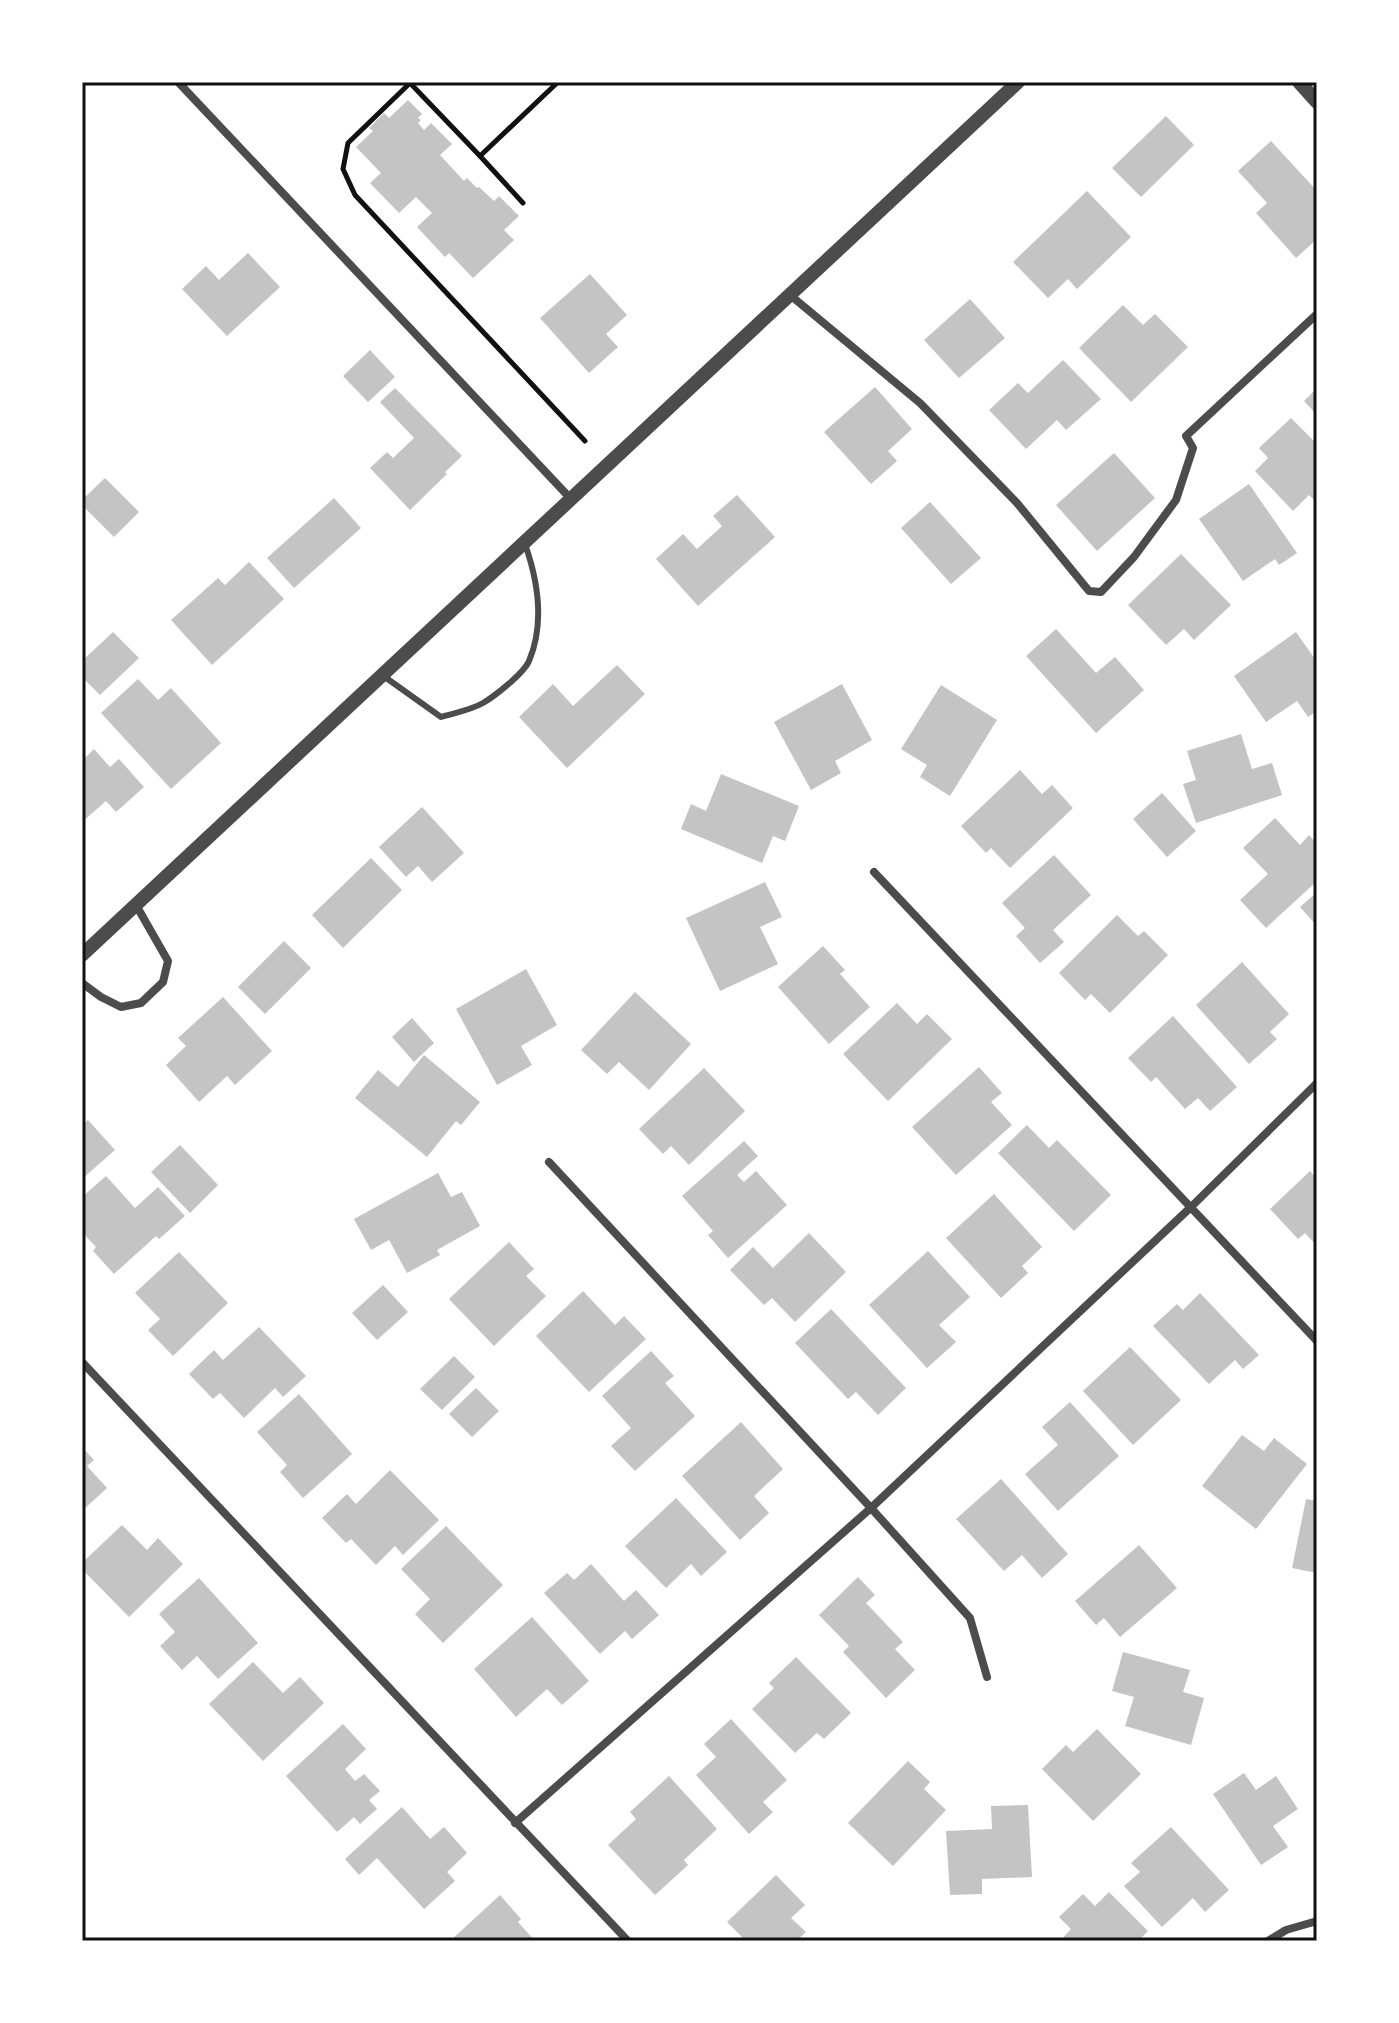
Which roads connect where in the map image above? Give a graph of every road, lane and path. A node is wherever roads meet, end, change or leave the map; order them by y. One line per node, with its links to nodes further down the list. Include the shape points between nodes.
1 (178, 82): 12 (street)
2 (558, 82): 7 (path)
3 (1018, 82): 9 (street)
4 (1299, 82): 6 (street)
5 (412, 83): 7 (path); 11 (path, via 348,143 343,169 348,185)
6 (1317, 102)
7 (480, 156): 8 (path)
8 (523, 203)
9 (790, 295): 10 (street, via 920,403 1017,503 1089,591 1101,592 1176,500 1193,448 1186,436); 12 (street)
10 (1317, 314)
11 (585, 441)
12 (571, 499): 13 (street)
13 (524, 542): 14 (street); 14 (lane, via 538,586 538,622 529,663 520,672 481,705 441,717)
14 (382, 675): 16 (street)
15 (874, 872): 21 (street)
16 (136, 905): 17 (street); 18 (street, via 168,961 163,982 141,1003 121,1007)
17 (82, 955)
18 (82, 983)
19 (1317, 1083): 21 (street)
20 (549, 1162): 24 (street)
21 (1191, 1207): 22 (street); 24 (street)
22 (1317, 1341)
23 (82, 1362): 26 (street)
24 (871, 1508): 25 (street, via 970,1618); 26 (street)
25 (987, 1677)
26 (515, 1823): 28 (street)
27 (1317, 1921): 29 (street)
28 (628, 1941)
29 (1268, 1941)

